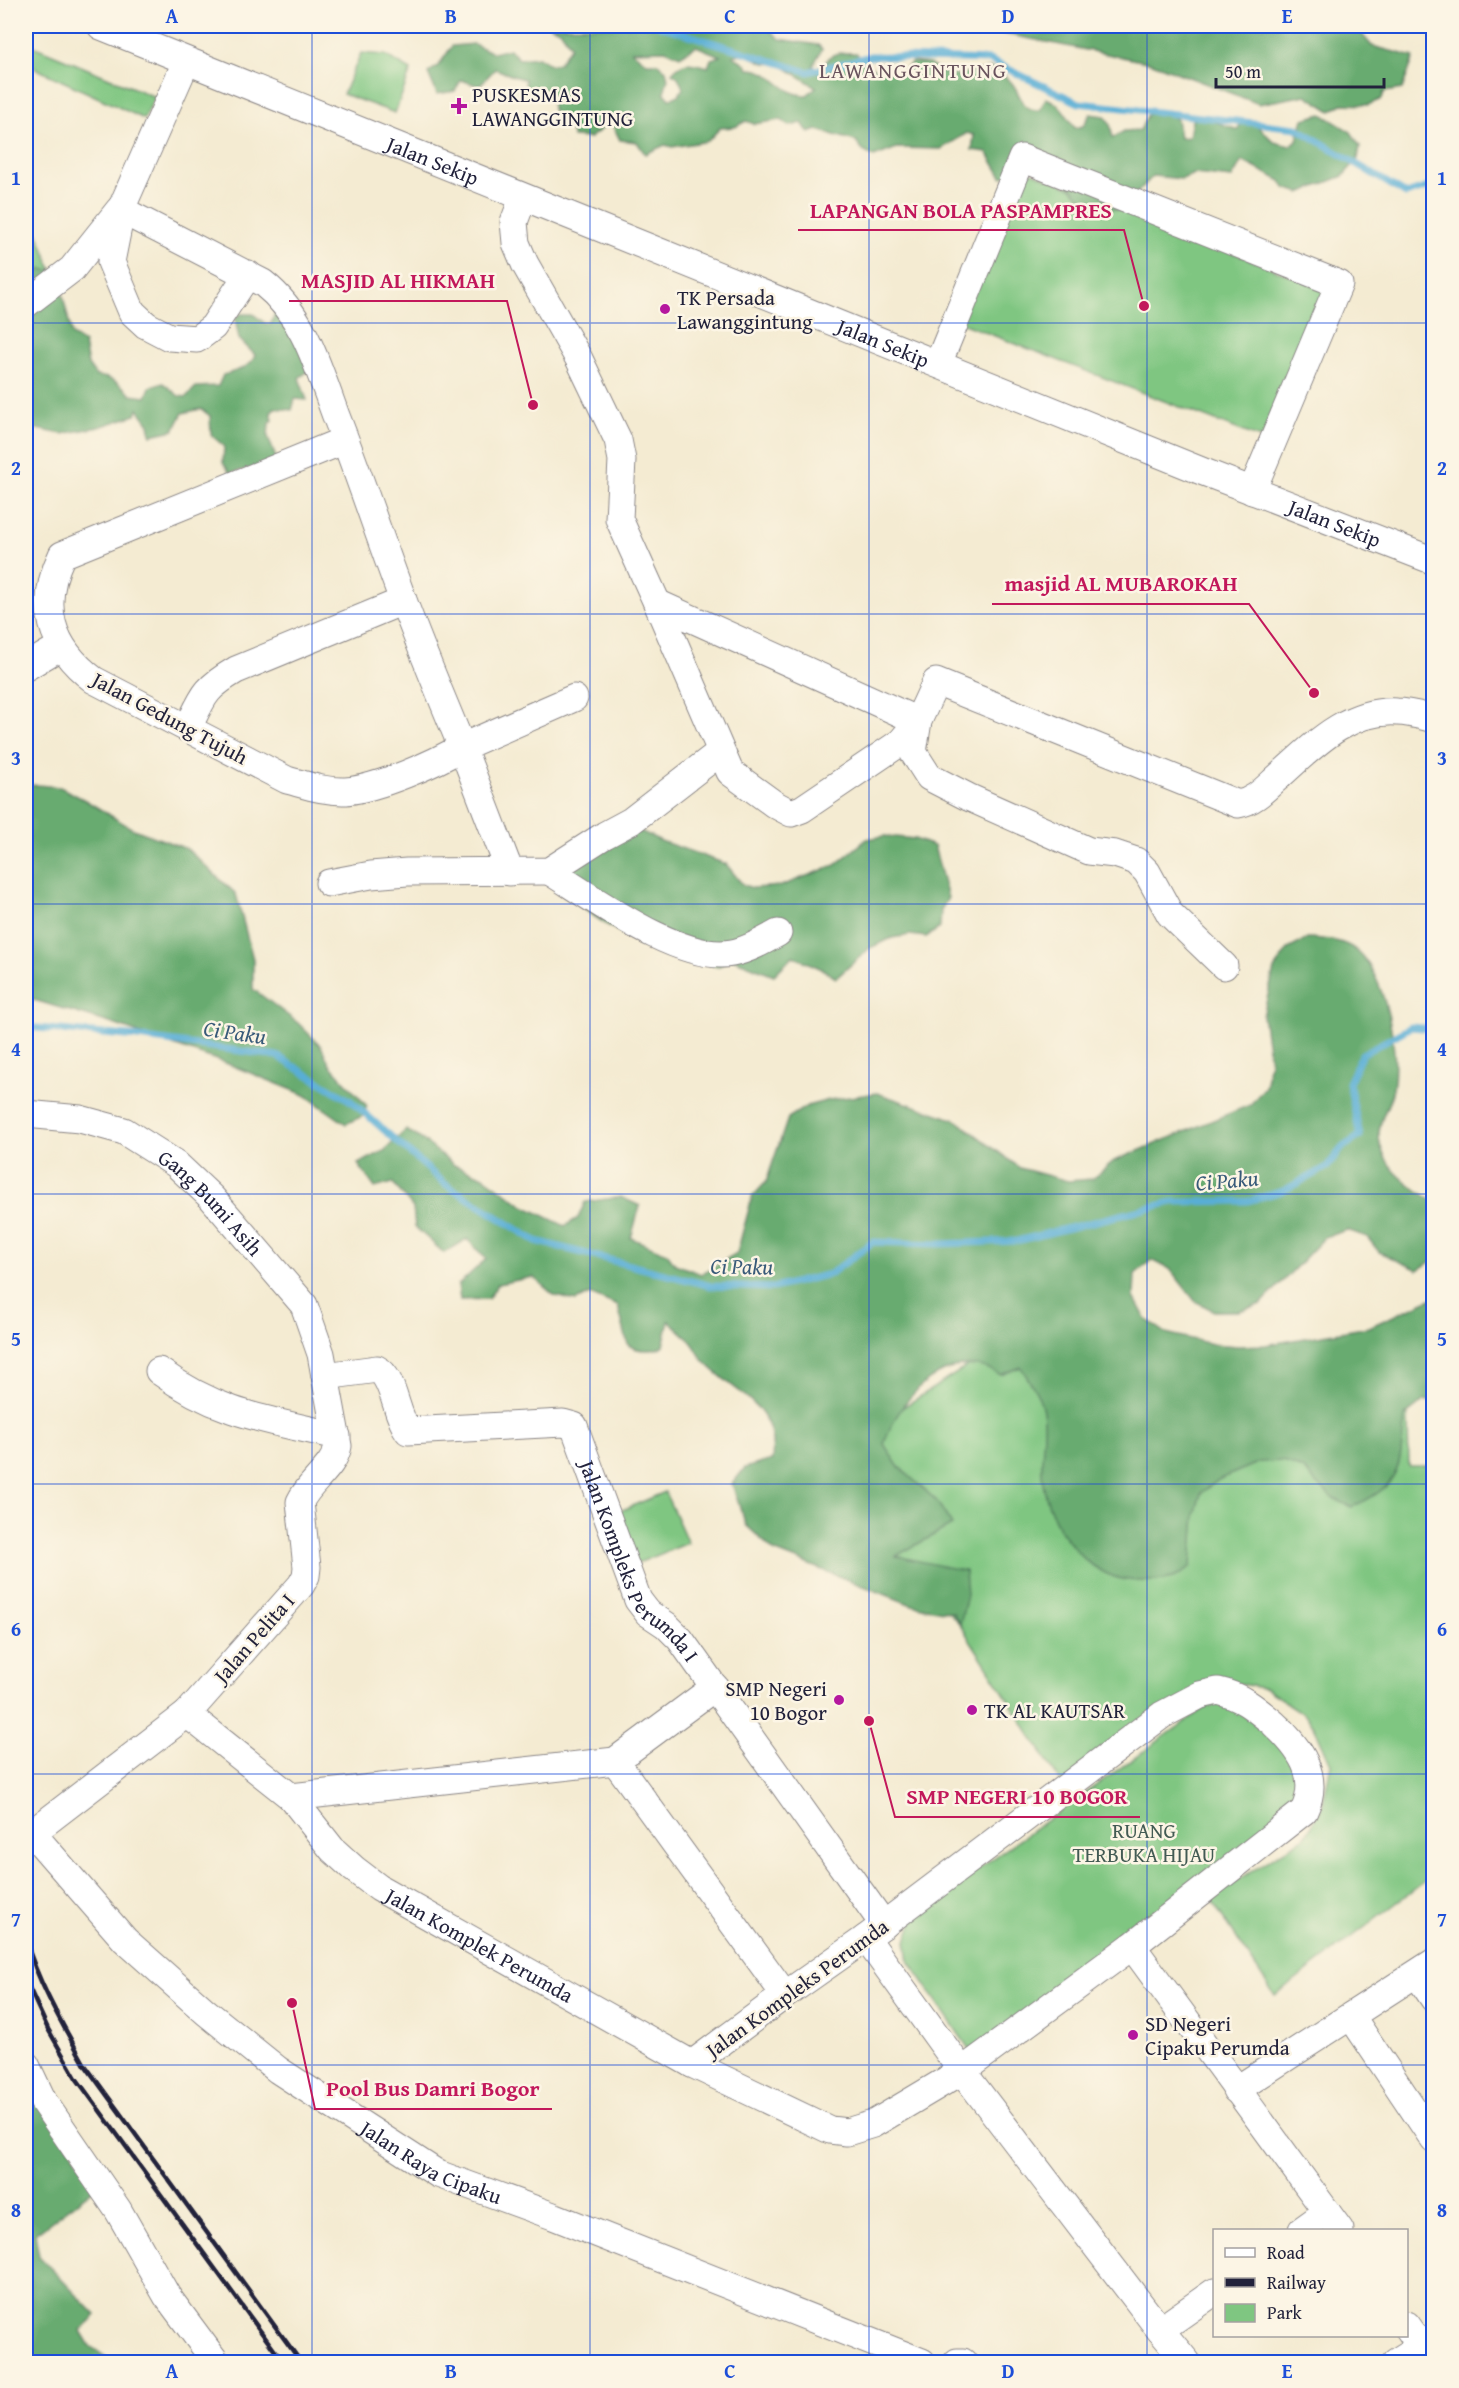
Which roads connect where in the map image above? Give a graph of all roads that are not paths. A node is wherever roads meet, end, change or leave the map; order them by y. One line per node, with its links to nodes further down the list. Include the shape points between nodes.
1 (101, 26): 2 (street, Jalan Sekip)
2 (186, 62): 3 (street, Jalan Sekip); 4 (street)
3 (523, 198): 7 (street, Jalan Sekip); 12 (street, via 514,222 516,243 618,440 622,460 619,519)
4 (122, 207): 5 (street, via 125,212); 5 (street, via 111,262 132,312 168,337 197,339 213,327); 6 (street, via 72,269)
5 (248, 274): 8 (street, via 276,293 297,321)
6 (26, 304)
7 (938, 364): 9 (street, Jalan Sekip); 9 (street, via 1022,158 1339,284)
8 (345, 440): 11 (street); 13 (street, Jalan Gedung Tujuh, via 63,555 49,600 54,633)
9 (1251, 491): 10 (street, Jalan Sekip)
10 (1434, 561)
11 (403, 601): 18 (street, via 226,676 207,690); 19 (street)
12 (657, 603): 17 (street); 20 (street)
13 (61, 646): 14 (street); 18 (street, Jalan Gedung Tujuh, via 94,680)
14 (26, 667)
15 (574, 698): 19 (street, Jalan Gedung Tujuh)
16 (1434, 719): 17 (street, via 1378,712 1344,723 1253,799 1238,804 936,682)
17 (918, 721): 20 (street, via 901,742 791,813 730,772); 25 (street, via 913,752 929,777 1089,851 1136,861 1147,872 1170,914)
18 (188, 728): 19 (street, Jalan Gedung Tujuh, via 287,780 318,789 345,791 366,787)
19 (462, 747): 22 (street)
20 (720, 752): 21 (street, via 631,821)
21 (549, 871): 22 (street); 24 (street, via 658,937 709,955 752,947)
22 (510, 872): 23 (street, via 407,872)
23 (329, 883)
24 (778, 933)
25 (1224, 966)
26 (26, 1114): 28 (street, Gang Bumi Asih, via 80,1119 124,1131 195,1180 304,1305 318,1339)
27 (159, 1371): 29 (street, via 184,1389 243,1415)
28 (326, 1376): 29 (street, Jalan Pelita I); 30 (street, Jalan Kompleks Perumda I, via 382,1371 408,1431 551,1423 574,1426 638,1600 680,1639)
29 (337, 1436): 31 (street, Jalan Pelita I, via 336,1455 300,1502 306,1576)
30 (715, 1687): 32 (street); 35 (street, Jalan Kompleks Perumda I)
31 (187, 1714): 33 (street, Jalan Komplek Perumda); 34 (street, Jalan Pelita I)
32 (615, 1761): 33 (street); 38 (street)
33 (291, 1797): 41 (street, Jalan Komplek Perumda, via 332,1849 379,1888)
34 (29, 1830): 52 (street, Jalan Raya Cipaku, via 126,1940 206,2012 278,2070 438,2174)
35 (875, 1932): 36 (street, Jalan Kompleks Perumda, via 1162,1715 1200,1695 1218,1691 1232,1694 1292,1740 1306,1765 1310,1798 1293,1821); 38 (street, Jalan Kompleks Perumda); 43 (street, Jalan Kompleks Perumda I)
36 (1132, 1946): 43 (street, Jalan Kompleks Perumda); 44 (street)
37 (1425, 1968): 39 (street); 40 (street)
38 (785, 1995): 41 (street, Jalan Kompleks Perumda)
39 (1434, 1999)
40 (1351, 2016): 44 (street); 45 (street)
41 (692, 2064): 43 (street, Jalan Kompleks Perumda, via 830,2130 847,2132 873,2124)
42 (26, 2065): 51 (street, via 43,2101 118,2210 167,2295)
43 (962, 2071): 49 (street, Jalan Kompleks Perumda I)
44 (1236, 2090): 46 (street)
45 (1434, 2140)
46 (1334, 2221): 47 (street)
47 (1306, 2229)
48 (1213, 2293): 49 (street)
49 (1160, 2330): 55 (street, Jalan Kompleks Perumda I)
50 (1423, 2343): 56 (street)
51 (216, 2362)
52 (922, 2362)
53 (957, 2362): 54 (street)
54 (963, 2362)
55 (1187, 2362)
56 (1396, 2362)

